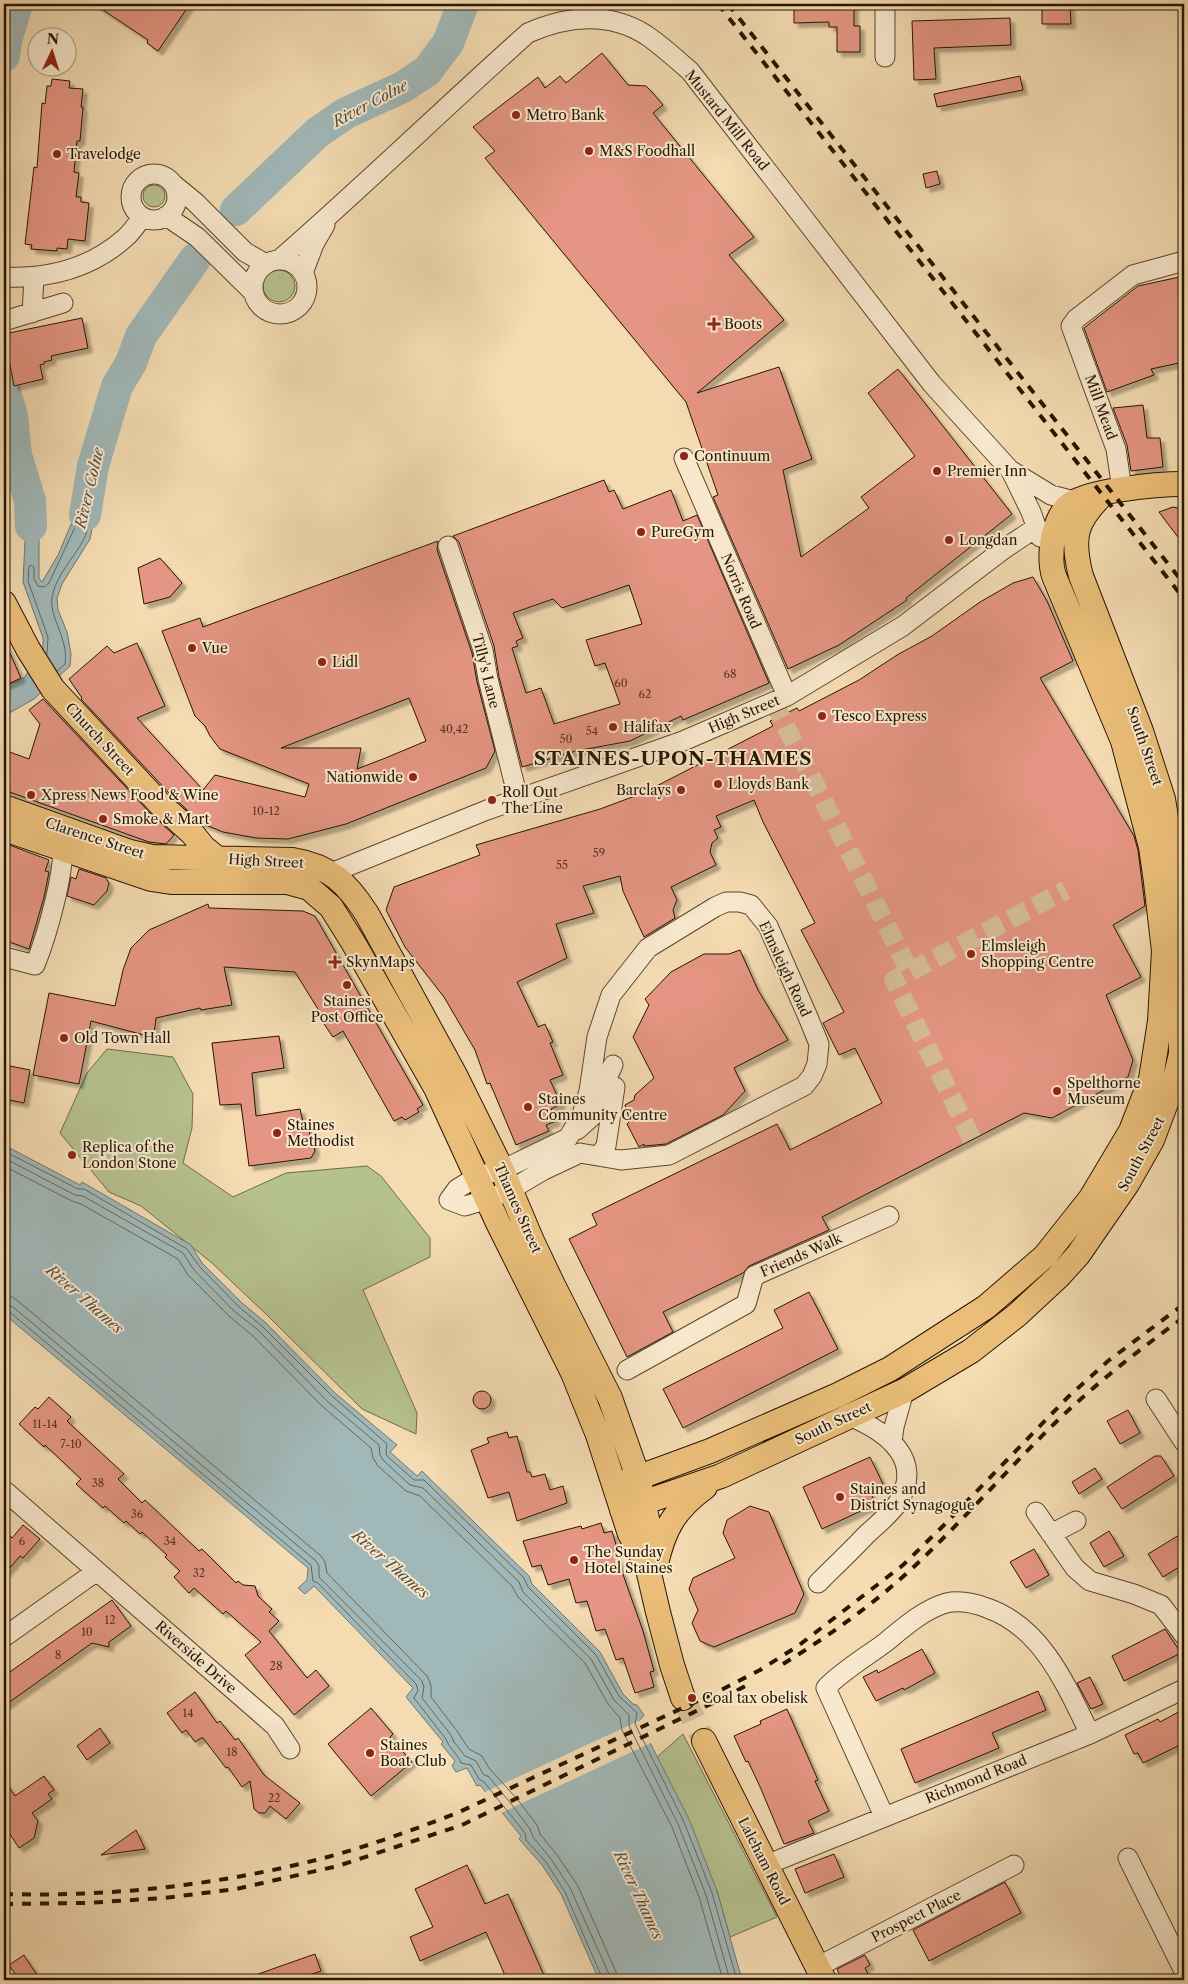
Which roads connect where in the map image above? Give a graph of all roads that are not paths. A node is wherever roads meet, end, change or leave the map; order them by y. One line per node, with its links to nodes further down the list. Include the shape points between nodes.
1 (885, 4): 2 (street)
2 (885, 57)
3 (173, 184): 5 (street, via 177,198); 6 (street, via 160,175 152,174 138,180 130,195 132,204); 7 (street, via 245,252)
4 (330, 215): 7 (street, Mustard Mill Road); 9 (street, Mustard Mill Road); 17 (street, Mustard Mill Road, via 528,33 573,18 605,18 620,22 647,36 690,71 923,372)
5 (166, 216): 6 (street, via 150,220); 12 (street, via 197,238)
6 (142, 217): 11 (street, via 126,237 96,258 68,271)
7 (273, 262): 9 (street, via 289,261); 12 (street, via 257,273)
8 (1184, 262): 19 (street, Mill Mead, via 1133,275 1071,326 1116,449)
9 (303, 273): 12 (street, via 307,282 305,298 287,313 264,309)
10 (4, 277): 11 (street)
11 (34, 278): 14 (street)
12 (253, 292)
13 (64, 303): 14 (street)
14 (32, 312): 15 (street)
15 (4, 321)
16 (684, 458): 24 (street, Norris Road)
17 (1010, 470): 20 (street, Mustard Mill Road, via 1051,495); 21 (street, Mustard Mill Road)
18 (1184, 484): 19 (main road)
19 (1113, 491): 20 (main road); 21 (main road, High Street, via 1088,511)
20 (1074, 501): 21 (main road, High Street)
21 (1051, 525): 24 (street, High Street, via 1004,550 903,626); 41 (main road, South Street, via 1075,552 1163,799 1177,885 1181,968 1180,1054 1175,1079 1152,1140 1127,1184 1078,1255 1017,1315 971,1351); 47 (main road, South Street, via 1051,567 1122,741 1144,820 1156,882 1164,951 1160,1021 1151,1079 1131,1132 1091,1198 1050,1249 986,1306 890,1369 710,1451)
22 (448, 546): 25 (street, Tilly's Lane, via 483,650)
23 (4, 604): 30 (main road, Church Street, via 53,689 160,804)
24 (787, 696): 25 (street, High Street, via 682,741)
25 (518, 798): 31 (street, High Street)
26 (4, 807): 27 (main road, Clarence Street)
27 (53, 825): 29 (street, via 62,838); 30 (main road, Clarence Street, via 152,857)
28 (4, 829): 29 (main road, Clarence Street)
29 (63, 850): 32 (main road, Clarence Street, via 151,879); 34 (street, via 54,906 35,965)
30 (218, 859): 31 (main road, High Street, via 293,860 318,866)
31 (331, 874): 37 (main road, Thames Street, via 349,889 367,914 455,1076)
32 (201, 882): 33 (main road, High Street, via 287,882)
33 (316, 892): 36 (main road, Thames Street, via 331,907 364,961 436,1088)
34 (4, 956)
35 (583, 1149): 35 (street, Elmsleigh Road, via 582,1115 597,1037 611,995 648,948 726,902 751,905 768,926 819,1044 818,1064 812,1076 797,1091 669,1154 620,1160); 37 (street, via 542,1171)
36 (478, 1176): 37 (street); 38 (main road, Thames Street); 38 (street, via 457,1189 449,1200 465,1206)
37 (506, 1180): 38 (street); 47 (main road, Thames Street, via 552,1283 604,1383)
38 (488, 1199): 48 (main road, Thames Street, via 573,1373)
39 (889, 1216): 40 (street, Friends Walk, via 754,1276 746,1304)
40 (627, 1370)
41 (904, 1391): 43 (main road, South Street); 44 (street)
42 (1156, 1399): 45 (street)
43 (849, 1416): 44 (street, via 872,1425); 46 (main road, South Street)
44 (892, 1442): 56 (street, via 904,1460 905,1487 901,1497 896,1506)
45 (1184, 1442)
46 (721, 1476): 50 (main road, South Street); 55 (main road, via 685,1503 673,1517)
47 (638, 1477): 48 (main road, South Street); 50 (main road, Thames Street)
48 (615, 1486): 50 (main road, Thames Street)
49 (6, 1492): 54 (street, Riverside Drive)
50 (633, 1507): 55 (main road, Thames Street, via 630,1534)
51 (1036, 1512): 53 (street)
52 (1076, 1521): 53 (street)
53 (1052, 1534): 57 (street, via 1075,1568 1090,1582 1161,1605)
54 (97, 1571): 58 (street); 63 (street, Riverside Drive, via 275,1726)
55 (650, 1575): 60 (main road, Thames Street)
56 (818, 1583)
57 (1184, 1635)
58 (4, 1637)
59 (1184, 1689): 61 (street, Richmond Road)
60 (683, 1698)
61 (1090, 1734): 64 (street, Richmond Road); 64 (street, via 1042,1648 1019,1625 980,1605 964,1602 941,1605 921,1615 826,1688)
62 (704, 1741): 66 (main road, Laleham Road)
63 (290, 1750)
64 (884, 1816): 66 (street, Richmond Road)
65 (1128, 1858): 68 (street)
66 (766, 1865): 69 (main road, Laleham Road)
67 (1014, 1865): 69 (street, Prospect Place)
68 (1184, 1971)
69 (820, 1974)

